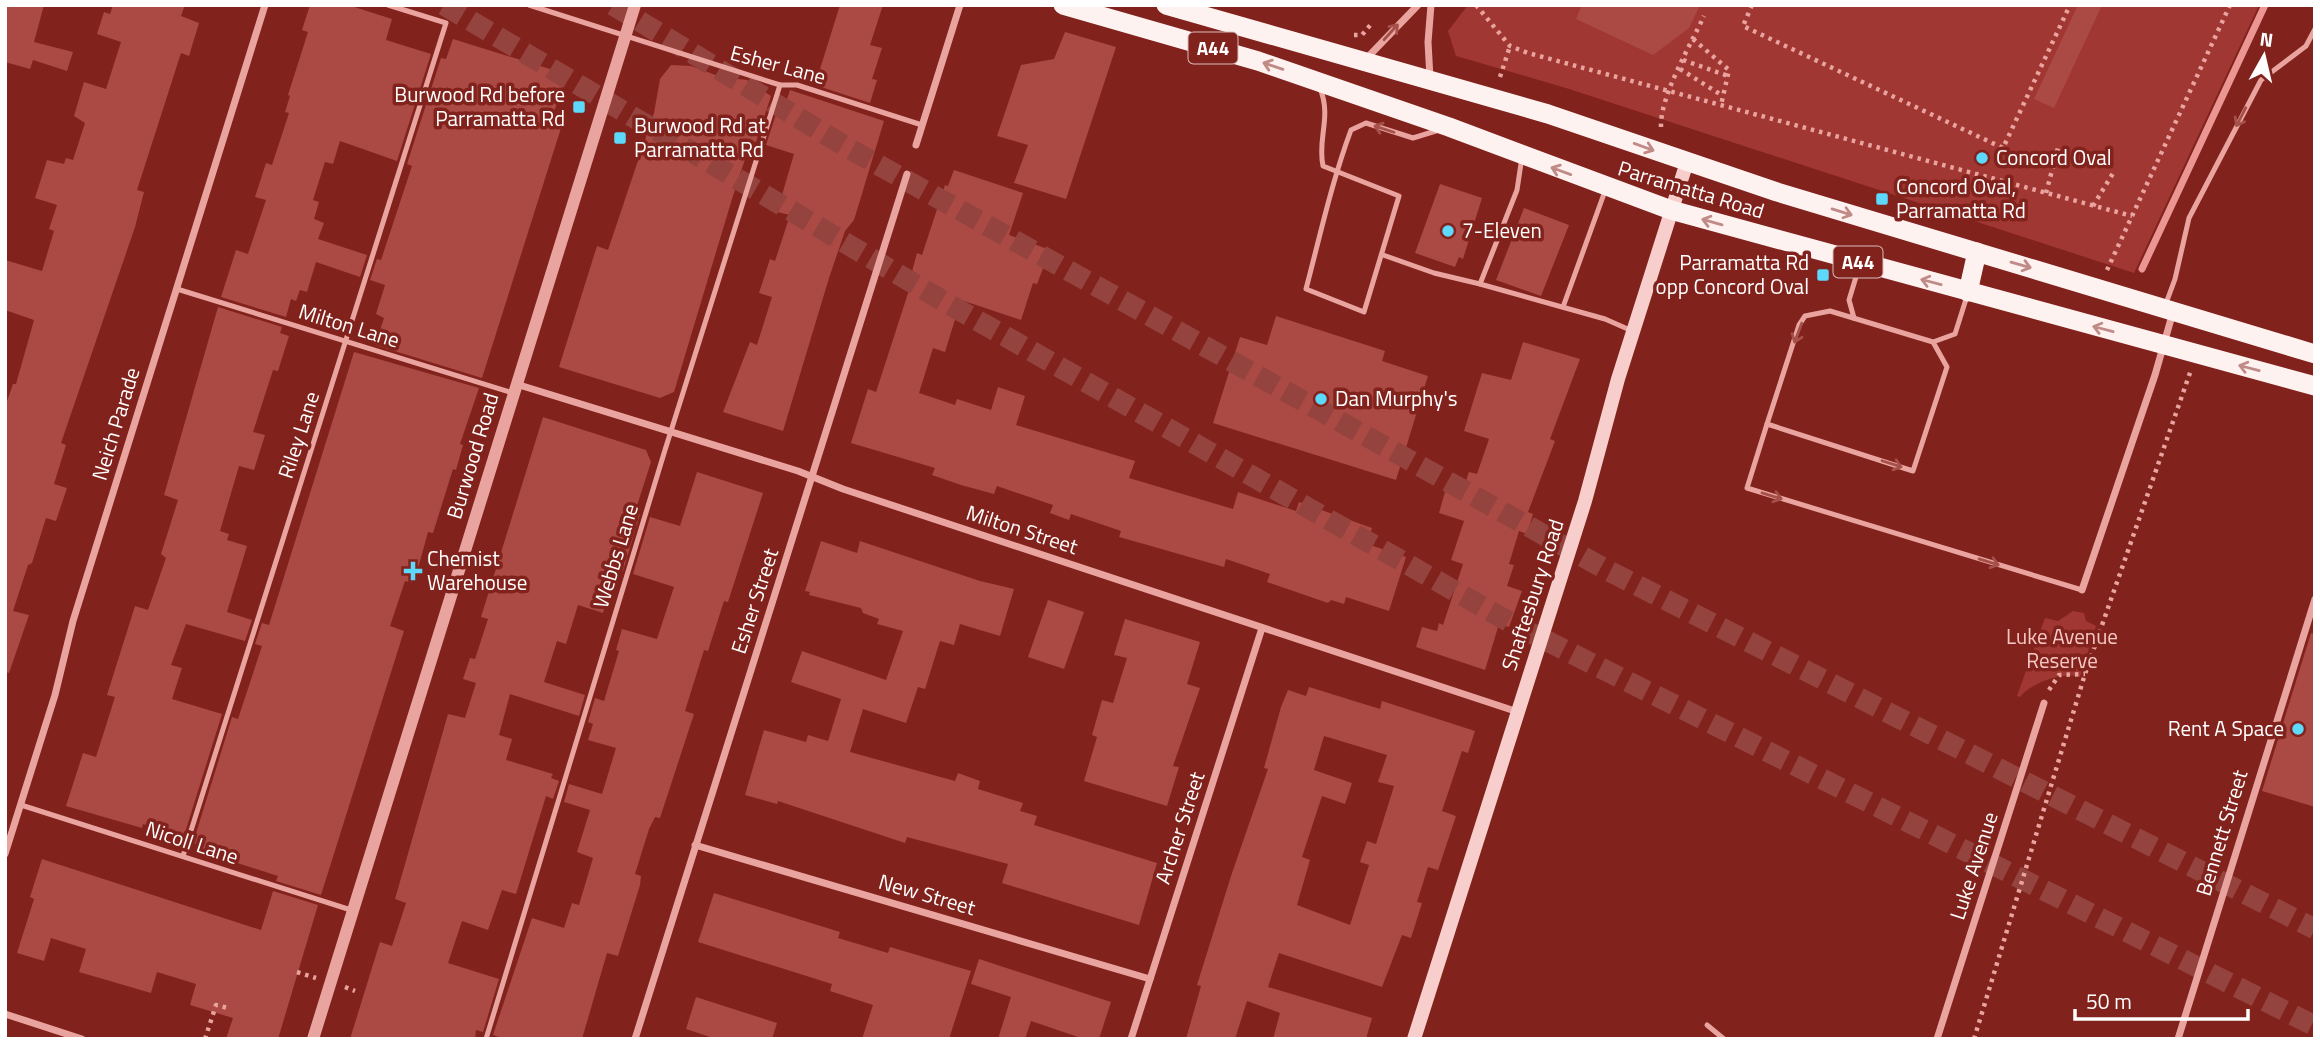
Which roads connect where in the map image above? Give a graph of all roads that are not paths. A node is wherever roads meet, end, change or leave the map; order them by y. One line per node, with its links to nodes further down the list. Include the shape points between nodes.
1 (265, 5): 29 (street, Neich Parade)
2 (388, 5): 35 (lane, Riley Lane, via 446,23)
3 (529, 5): 11 (lane, Esher Lane)
4 (635, 5): 11 (street, Burwood Road)
5 (960, 5): 16 (street)
6 (1063, 5): 14 (highway, Parramatta Road / A44, one-way to 6)
7 (1166, 5): 12 (highway, Parramatta Road / A44)
8 (1418, 5): 12 (street, one-way to 8)
9 (1431, 5): 13 (street)
10 (2315, 29): 32 (lane, one-way to 32, via 2306,46 2261,80 2189,218)
11 (625, 35): 15 (lane, Esher Lane); 40 (street, Burwood Road)
12 (1365, 61): 13 (highway, Parramatta Road / A44)
13 (1430, 79): 20 (highway, Parramatta Road / A44, one-way to 20)
14 (1317, 81): 17 (highway, Parramatta Road / A44); 22 (lane, via 1327,105 1320,154 1324,166)
15 (780, 85): 16 (lane, Esher Lane, via 797,85); 42 (lane, Webbs Lane)
16 (922, 125): 18 (street)
17 (1449, 127): 19 (highway, Parramatta Road / A44); 22 (lane, one-way to 22, via 1413,138 1366,123 1351,130)
18 (916, 145)
19 (1522, 156): 23 (highway, Parramatta Road / A44, one-way to 19); 28 (lane, via 1517,190)
20 (1687, 162): 24 (main road, Shaftesbury Road); 25 (highway, Parramatta Road / A44, one-way to 25)
21 (907, 174): 43 (street, Esher Street)
22 (1338, 175): 26 (lane, via 1399,196); 26 (lane, via 1306,289 1364,312)
23 (1606, 188): 24 (highway, Parramatta Road / A44); 31 (lane)
24 (1671, 210): 27 (highway, Parramatta Road / A44, one-way to 24); 34 (main road, Shaftesbury Road)
25 (1977, 253): 30 (highway); 32 (highway, Parramatta Road / A44, one-way to 32)
26 (1383, 255): 28 (lane)
27 (1860, 263): 30 (highway, Parramatta Road / A44, one-way to 27); 33 (lane, via 1849,300)
28 (1480, 284): 31 (lane)
29 (177, 289): 35 (lane, Milton Lane); 49 (street, Neich Parade)
30 (1968, 292): 36 (lane, via 1955,334); 37 (highway, Parramatta Road / A44, one-way to 30)
31 (1563, 307): 34 (lane)
32 (2168, 311): 37 (street); 38 (highway, Parramatta Road / A44)
33 (1854, 318): 36 (lane); 41 (lane, one-way to 41, via 1830,311 1805,316)
34 (1633, 332): 48 (main road, Shaftesbury Road)
35 (346, 341): 40 (lane, Milton Lane); 52 (lane, Riley Lane)
36 (1934, 342): 41 (lane, one-way to 36, via 1913,471 1947,368)
37 (2162, 345): 39 (highway, Parramatta Road / A44, one-way to 37); 44 (street)
38 (2315, 354)
39 (2315, 386)
40 (514, 388): 42 (street, Milton Street); 53 (street, Burwood Road)
41 (1767, 424): 44 (lane, one-way to 44, via 1747,488)
42 (671, 431): 43 (street, Milton Street); 59 (lane, Webbs Lane)
43 (812, 477): 46 (street, Milton Street); 50 (street, Esher Street)
44 (2081, 590)
45 (2315, 599): 65 (street, Bennett Street)
46 (1262, 628): 48 (street, Milton Street); 54 (street, Archer Street)
47 (2044, 703): 64 (street, Luke Avenue)
48 (1518, 712): 62 (main road, Shaftesbury Road)
49 (21, 805): 51 (street, Neich Parade); 52 (lane, Nicoll Lane)
50 (695, 845): 54 (street, New Street); 60 (street, Esher Street)
51 (5, 854)
52 (183, 856): 53 (lane, Nicoll Lane)
53 (353, 911): 58 (street, Burwood Road)
54 (1150, 979): 61 (street, Archer Street)
55 (5, 1014): 57 (street)
56 (1707, 1025): 63 (lane)
57 (82, 1039)
58 (313, 1039)
59 (486, 1039)
60 (635, 1039)
61 (1131, 1039)
62 (1414, 1039)
63 (1724, 1039)
64 (1937, 1039)
65 (2178, 1039)

